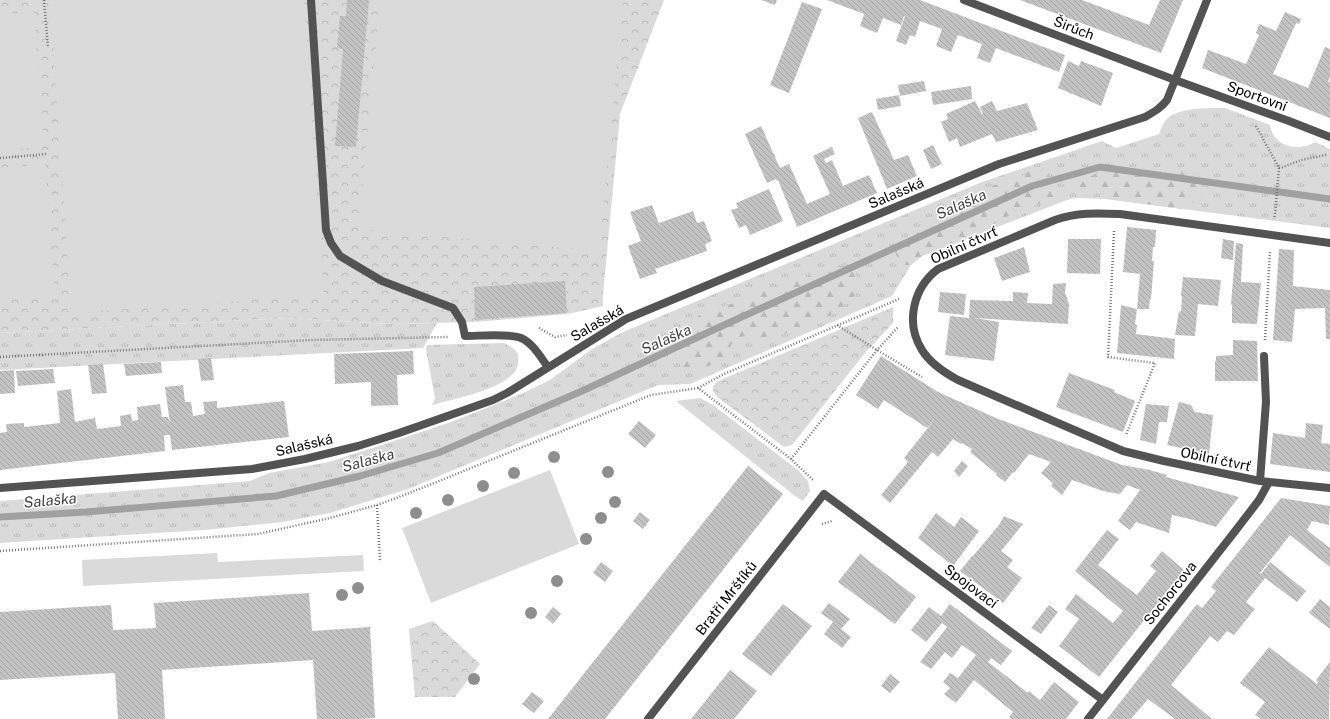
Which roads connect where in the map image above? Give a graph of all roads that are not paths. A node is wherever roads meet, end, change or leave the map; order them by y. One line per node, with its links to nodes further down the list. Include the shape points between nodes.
1 (311, 0): 8 (street, via 326,230 331,243 340,256 382,281 453,308 462,322 465,336 520,338 528,342)
2 (964, 0): 4 (street, Širůch)
3 (1207, 0): 4 (street, Salašská)
4 (1175, 80): 5 (street, Sportovní); 8 (street, Salašská, via 1167,100 1145,117 999,164 633,316)
5 (1330, 137)
6 (1330, 243): 9 (street, Obilní čtvrť, via 1114,213 1086,213 1055,220 938,269 924,283 915,302 914,328 919,345 943,371 958,380 1119,450)
7 (1264, 356): 9 (street, Obilní čtvrť, via 1266,402)
8 (548, 368): 11 (street, Salašská, via 493,400 358,446 305,459 252,469)
9 (1260, 481): 10 (street, Obilní čtvrť)
10 (1269, 482): 12 (street, Obilní čtvrť); 14 (street, Sochorcova, via 1236,530)
11 (0, 488)
12 (1330, 488)
13 (824, 494): 14 (street, Spojovací); 15 (street, Bratří Mrštíků)
14 (1103, 700): 16 (street, Sochorcova)
15 (648, 719)
16 (1088, 719)

